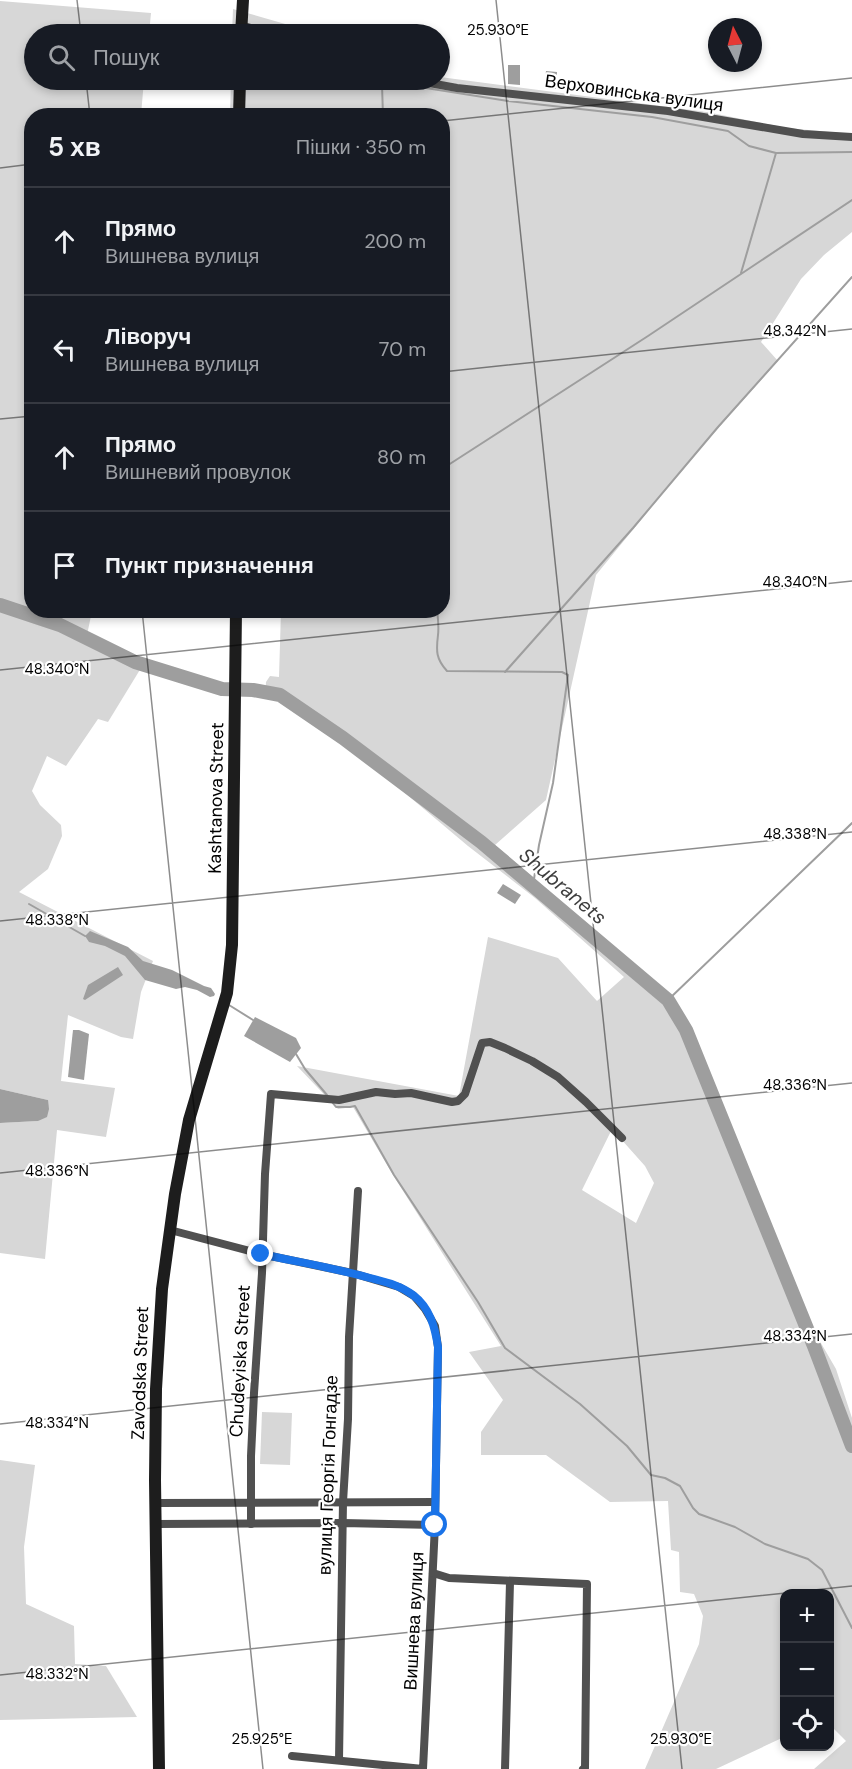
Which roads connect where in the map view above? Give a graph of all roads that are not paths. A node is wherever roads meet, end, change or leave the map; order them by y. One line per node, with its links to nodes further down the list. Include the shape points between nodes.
1 (243, 0): 2 (main road)
2 (241, 24)
3 (450, 87): 6 (street, Верховинська вулиця, via 668,111 803,134)
4 (240, 90): 5 (main road)
5 (239, 108)
6 (852, 137)
7 (236, 618): 8 (main road, Kashtanova Street, via 232,945)
8 (228, 989): 11 (main road, Zavodska Street, via 189,1120)
9 (622, 1138): 12 (street, Chudeyiska Street, via 558,1077 490,1042 482,1042 465,1094 458,1101 411,1093 376,1092 339,1100 272,1094)
10 (358, 1191): 13 (street, вулиця Георгія Гонгадзе)
11 (170, 1230): 12 (street, Вишнева вулиця); 16 (main road, Zavodska Street, via 156,1389)
12 (261, 1254): 13 (street, Вишнева вулиця); 17 (street, Chudeyiska Street)
13 (352, 1273): 14 (street, вулиця Георгія Гонгадзе); 15 (street, Вишнева вулиця, via 399,1287 414,1296 435,1326)
14 (343, 1502): 15 (street); 17 (street); 18 (street, вулиця Георгія Гонгадзе)
15 (435, 1502): 21 (street, Вишнева вулиця)
16 (155, 1503): 17 (street); 19 (main road, Zavodska Street)
17 (251, 1503): 20 (street, Chudeyiska Street)
18 (343, 1523): 20 (street); 21 (street); 25 (street, вулиця Георгія Гонгадзе)
19 (156, 1524): 20 (street); 27 (main road, Zavodska Street)
20 (251, 1524)
21 (435, 1525): 22 (street, Вишнева вулиця)
22 (433, 1572): 23 (street, via 449,1578); 28 (street, Вишнева вулиця)
23 (510, 1581): 26 (street, via 586,1584); 29 (street)
24 (292, 1756): 25 (street)
25 (339, 1760): 28 (street)
26 (584, 1768)
27 (159, 1769)
28 (423, 1769)
29 (505, 1769)

